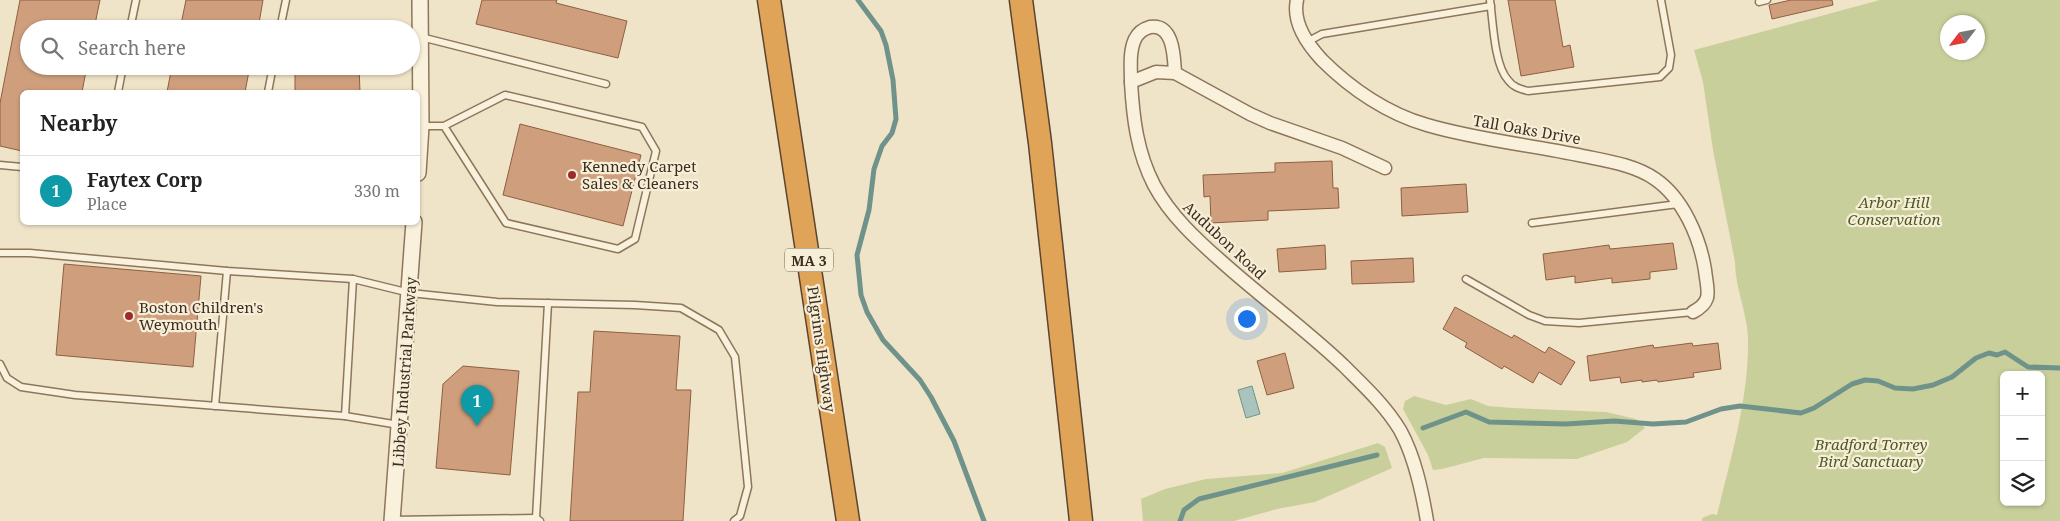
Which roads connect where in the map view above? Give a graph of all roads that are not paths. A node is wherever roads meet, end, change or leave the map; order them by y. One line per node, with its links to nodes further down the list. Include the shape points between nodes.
1 (136, 0): 11 (lane)
2 (286, 0): 12 (lane)
3 (420, 0): 13 (street)
4 (770, 0): 44 (highway, Pilgrims Highway / MA 3)
5 (1021, 0): 45 (highway, via 1040,143)
6 (1297, 0): 14 (street, Tall Oaks Drive, via 1296,16)
7 (1661, 0): 10 (lane, via 1671,55 1669,68 1660,77 1528,91 1512,85 1503,74)
8 (1767, 0): 9 (lane)
9 (1760, 2)
10 (1490, 3): 14 (lane, via 1322,34)
11 (132, 20)
12 (282, 20)
13 (421, 37): 19 (lane); 22 (street)
14 (1307, 42): 27 (street, Tall Oaks Drive, via 1336,74 1366,97 1394,112 1425,125 1454,132 1619,163 1655,179)
15 (1175, 73): 18 (street, via 1156,72); 18 (street, Audubon Road, via 1170,40 1161,30 1146,28 1139,32 1132,49); 26 (street, via 1264,120 1342,148)
16 (121, 75): 20 (lane)
17 (271, 75): 21 (lane)
18 (1131, 82): 46 (street, Audubon Road, via 1136,135 1146,167 1161,198 1211,252 1326,349 1386,410 1408,448 1421,488)
19 (606, 84)
20 (118, 90)
21 (268, 90)
22 (420, 126): 23 (lane)
23 (444, 126): 23 (lane, via 506,223 618,249 635,239 656,151 642,127 505,96)
24 (0, 165): 25 (lane)
25 (20, 167)
26 (1385, 168)
27 (1678, 204): 28 (lane); 36 (street, Tall Oaks Drive, via 1695,232 1706,279 1706,303)
28 (1532, 223)
29 (414, 225): 34 (street, Libbey Industrial Parkway)
30 (0, 253): 31 (lane)
31 (227, 270): 32 (lane); 38 (lane)
32 (353, 278): 34 (lane); 39 (lane)
33 (1466, 279): 36 (lane, via 1545,321 1579,323)
34 (410, 293): 35 (lane, via 497,302); 40 (street, Libbey Industrial Parkway)
35 (548, 303): 42 (lane); 43 (lane, via 680,308 719,330 735,357 748,487 740,516)
36 (1693, 312)
37 (0, 364): 38 (lane, via 8,378 21,387 74,396)
38 (215, 406): 39 (lane)
39 (346, 416): 40 (lane)
40 (400, 425): 41 (street, Libbey Industrial Parkway)
41 (392, 520): 42 (lane)
42 (538, 520)
43 (734, 521)
44 (848, 521)
45 (1080, 521)
46 (1425, 521)

